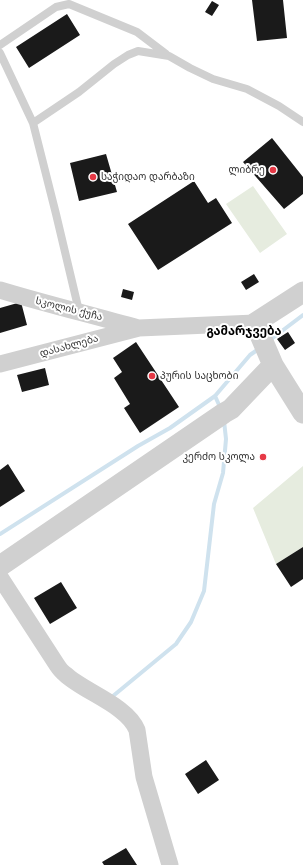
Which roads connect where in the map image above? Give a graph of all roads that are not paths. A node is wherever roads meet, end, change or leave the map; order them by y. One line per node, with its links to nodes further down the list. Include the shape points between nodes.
1 (0, 45): 3 (lane, via 56,7 69,4 137,32)
2 (0, 53): 5 (lane)
3 (169, 56): 4 (lane, via 213,79 247,89); 5 (lane, via 138,51 128,55)
4 (303, 122)
5 (33, 123): 8 (lane)
6 (0, 290): 8 (street, სკოლის ქუჩა)
7 (303, 292): 9 (street)
8 (79, 311): 10 (street, სკოლის ქუჩა)
9 (255, 324): 10 (street); 12 (street)
10 (139, 328): 11 (street, დასახლება)
11 (0, 364)
12 (273, 366): 13 (street); 14 (street, via 231,409)
13 (303, 413)
14 (0, 566)
15 (0, 577): 16 (street, via 65,674 122,712 135,724 148,791)
16 (170, 865)

